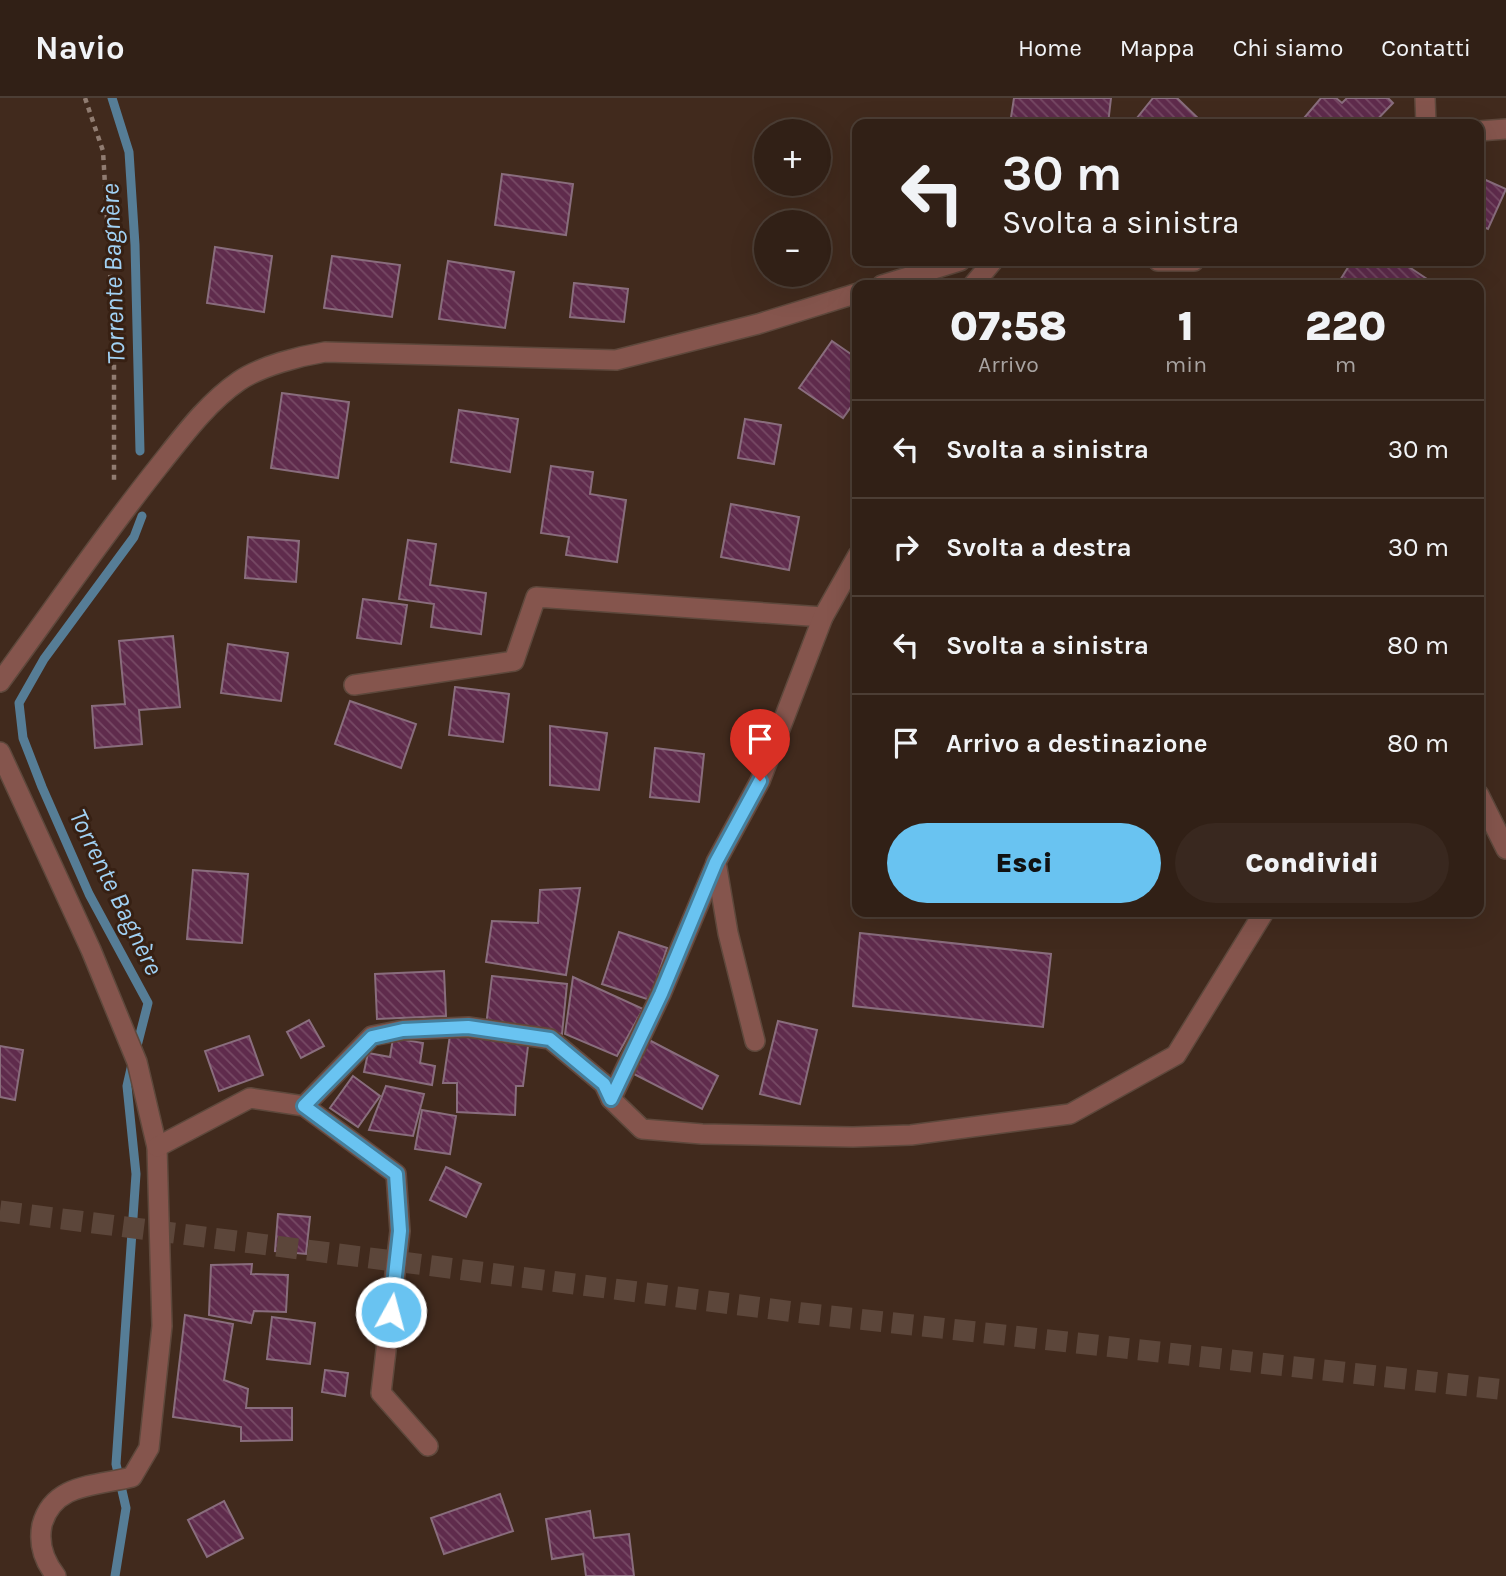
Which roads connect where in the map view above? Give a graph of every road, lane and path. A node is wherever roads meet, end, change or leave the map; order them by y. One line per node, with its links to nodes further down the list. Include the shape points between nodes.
1 (85, 98): 11 (path, via 103,151 114,339)
2 (1425, 98): 3 (street)
3 (1426, 119)
4 (1506, 129): 5 (street)
5 (1484, 131)
6 (944, 266): 8 (street)
7 (989, 266): 9 (street)
8 (898, 280)
9 (977, 280)
10 (852, 295): 11 (street, via 616,360 325,352 297,356 241,380 202,413)
11 (114, 521): 14 (street)
12 (852, 566): 13 (street)
13 (823, 617): 15 (street, via 536,597 514,661); 19 (street, via 760,781)
14 (0, 682)
15 (354, 685)
16 (0, 752): 24 (street, via 137,1062)
17 (1484, 805): 18 (street)
18 (1506, 849)
19 (716, 862): 21 (street); 22 (street)
20 (1261, 917): 22 (street, via 1176,1055 1070,1114 911,1135 702,1135 642,1129)
21 (755, 1041)
22 (611, 1099): 23 (street, via 604,1084 550,1039 468,1027 403,1030 372,1037)
23 (304, 1106): 24 (street, via 250,1098); 25 (street, via 396,1174 400,1231 381,1393)
24 (157, 1147): 26 (street, via 162,1326 149,1448 132,1477 75,1489 58,1497 46,1511 41,1548)
25 (428, 1446)
26 (56, 1576)

